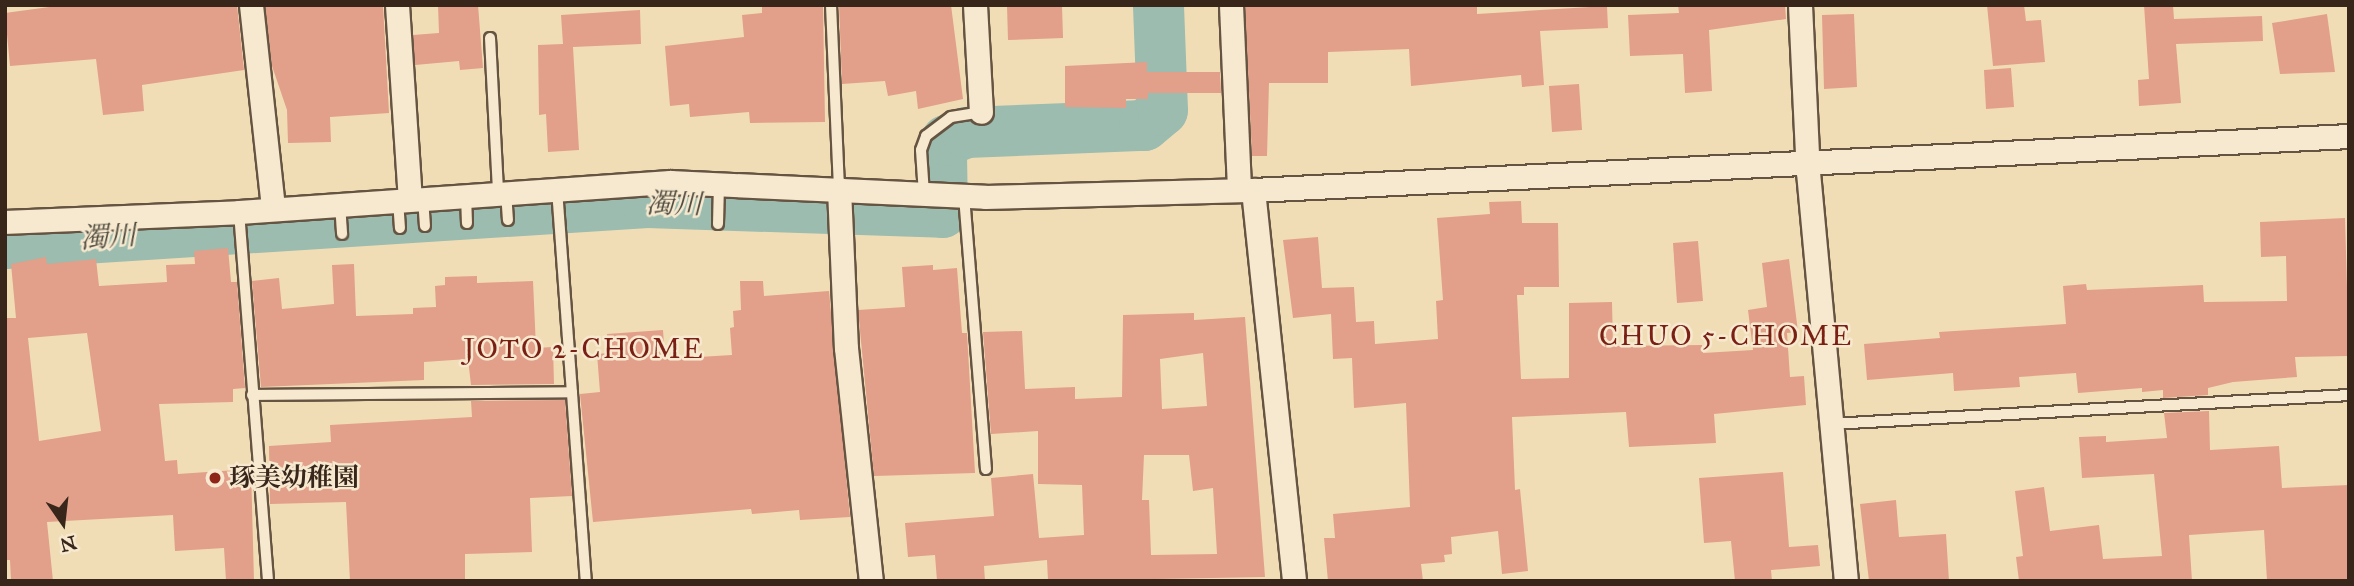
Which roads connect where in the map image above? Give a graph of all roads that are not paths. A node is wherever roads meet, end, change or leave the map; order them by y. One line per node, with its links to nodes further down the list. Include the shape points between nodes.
1 (251, 5): 20 (street)
2 (397, 5): 19 (street)
3 (831, 5): 12 (lane)
4 (975, 5): 8 (street)
5 (1231, 5): 13 (street)
6 (1800, 5): 10 (street)
7 (490, 38): 16 (lane)
8 (981, 112): 15 (lane, via 951,117 926,136 921,150)
9 (2349, 136): 10 (street)
10 (1807, 162): 13 (street); 33 (street)
11 (719, 189): 12 (street); 14 (street); 26 (lane)
12 (839, 189): 15 (street); 37 (street, via 846,348)
13 (1246, 190): 17 (street); 38 (street)
14 (557, 191): 16 (street); 30 (lane)
15 (925, 194): 17 (street)
16 (503, 195): 18 (street); 23 (lane)
17 (962, 196): 34 (lane)
18 (466, 200): 19 (street); 25 (lane)
19 (411, 203): 21 (street); 27 (lane); 28 (lane)
20 (273, 209): 21 (street); 22 (street)
21 (340, 209): 29 (lane)
22 (239, 216): 24 (street); 32 (lane)
23 (508, 220)
24 (5, 222)
25 (467, 223)
26 (718, 224)
27 (425, 226)
28 (400, 228)
29 (342, 234)
30 (572, 392): 32 (lane); 36 (lane)
31 (2349, 394): 33 (lane)
32 (253, 396): 35 (lane)
33 (1831, 424): 39 (street)
34 (986, 469)
35 (268, 581)
36 (586, 581)
37 (871, 581)
38 (1294, 581)
39 (1846, 581)

